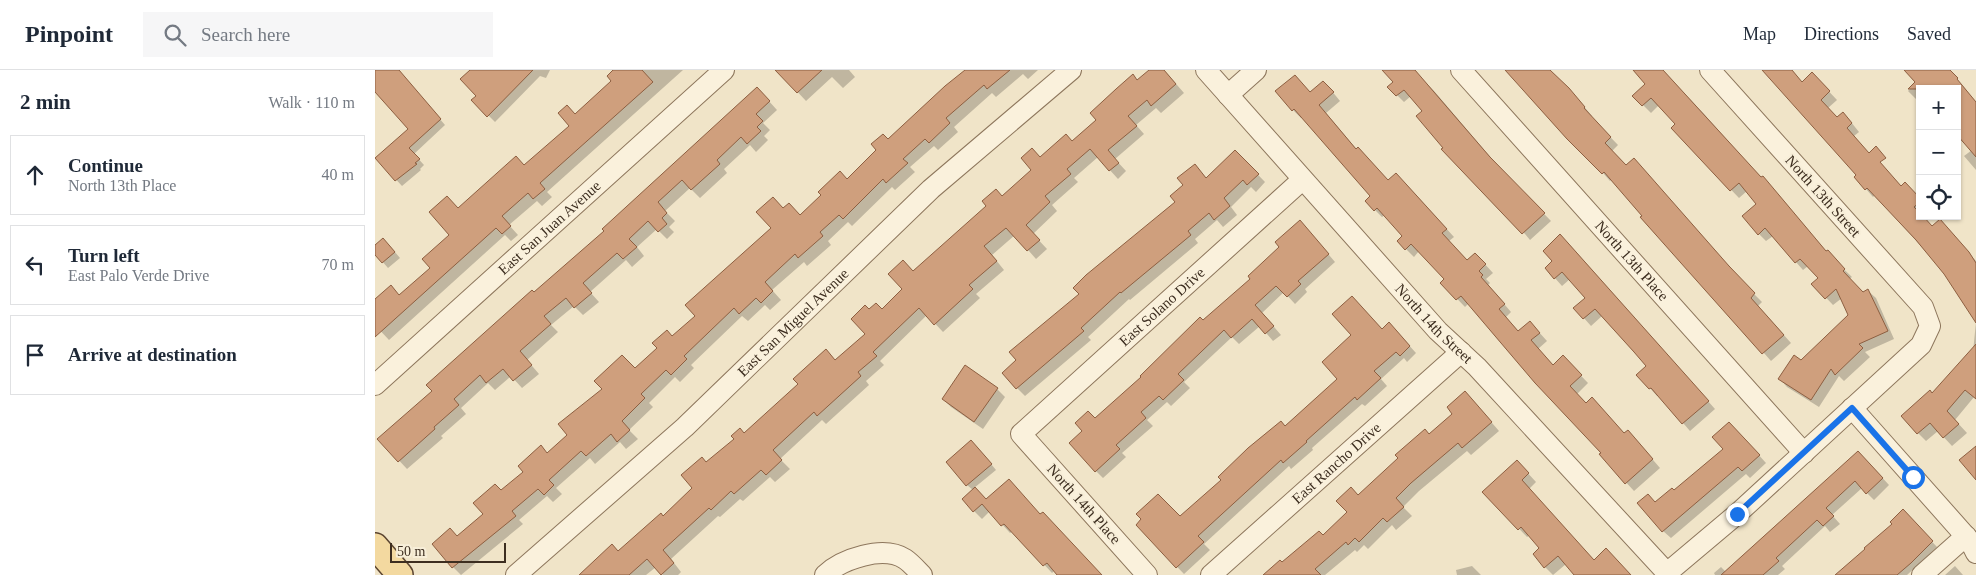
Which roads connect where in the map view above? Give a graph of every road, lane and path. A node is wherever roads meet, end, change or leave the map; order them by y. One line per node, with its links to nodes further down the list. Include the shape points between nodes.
1 (723, 70): 10 (street, East San Juan Avenue)
2 (1071, 70): 17 (street, East San Miguel Avenue, via 931,189 685,426)
3 (1206, 70): 7 (street, North 14th Street)
4 (1256, 70): 7 (street)
5 (1461, 70): 13 (street, North 13th Place)
6 (1710, 70): 11 (street, North 13th Street, via 1923,307 1929,326 1921,345)
7 (1228, 95): 8 (street, North 14th Street)
8 (1302, 180): 9 (street, North 14th Street, via 1437,331); 12 (street, East Solano Drive)
9 (1461, 352): 13 (street, North 14th Street, via 1667,573); 21 (street, East Rancho Drive)
10 (375, 385)
11 (1852, 408): 13 (street); 14 (street)
12 (1021, 434): 20 (street, North 14th Place)
13 (1804, 453)
14 (1972, 544): 22 (street)
15 (375, 546): 16 (main road)
16 (400, 575)
17 (516, 575)
18 (825, 575): 19 (street, via 857,557 886,554 904,558)
19 (922, 575)
20 (1147, 575)
21 (1211, 575)
22 (1922, 575)

